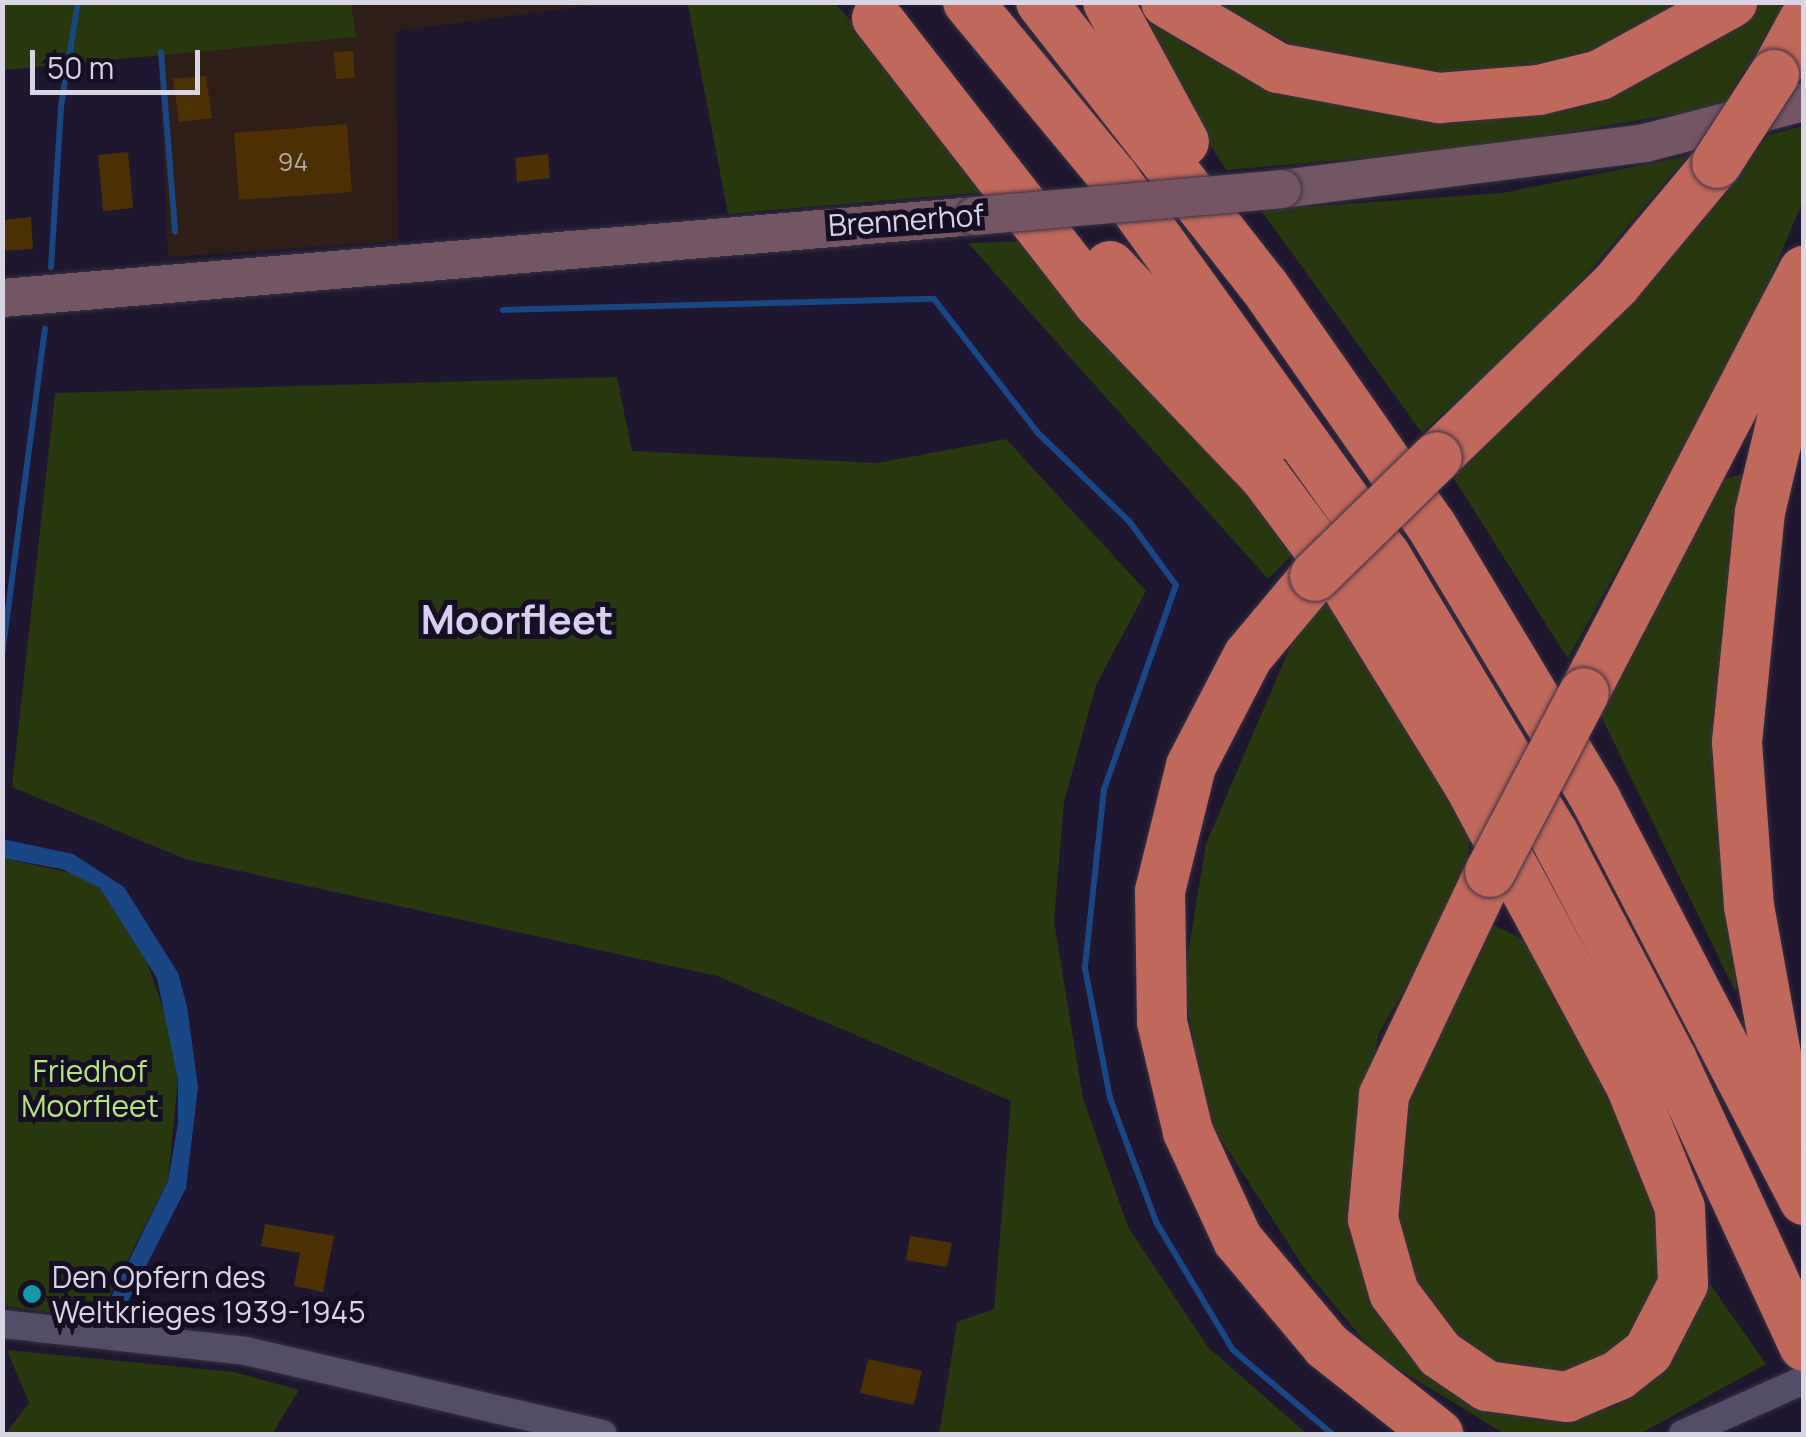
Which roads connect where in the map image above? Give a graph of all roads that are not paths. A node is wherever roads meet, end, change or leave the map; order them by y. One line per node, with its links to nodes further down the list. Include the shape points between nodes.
1 (968, 2): 13 (highway, via 1114,178)
2 (1041, 2): 10 (highway)
3 (1108, 2): 10 (highway)
4 (1732, 2): 6 (highway, via 1600,74 1484,97 1327,82)
5 (870, 10): 9 (highway, bridge, via 1099,303 1266,478 1345,584 1469,785 1631,1086 1680,1208 1683,1284 1648,1352 1619,1375 1568,1397 1487,1386 1440,1354 1394,1293 1373,1219 1384,1096 1490,872 1584,693); 13 (highway)
6 (1184, 16)
7 (1804, 20): 8 (highway)
8 (1789, 89): 11 (street, Brennerhof, bridge, via 1645,143 1282,188); 20 (highway, bridge, via 1616,284 1315,576 1226,692 1177,810 1160,891 1164,1038 1201,1166 1261,1274 1362,1378)
9 (1804, 271)
10 (1264, 286): 15 (highway, via 1516,662)
11 (2, 298)
12 (1804, 328): 14 (highway, via 1760,512 1737,742 1764,1008)
13 (1386, 556): 17 (highway, via 1564,852 1672,1060)
14 (1804, 1179)
15 (1804, 1200)
16 (2, 1324): 19 (street, via 246,1352)
17 (1804, 1346)
18 (1804, 1380): 21 (street)
19 (602, 1434)
20 (1438, 1434)
21 (1683, 1434)

